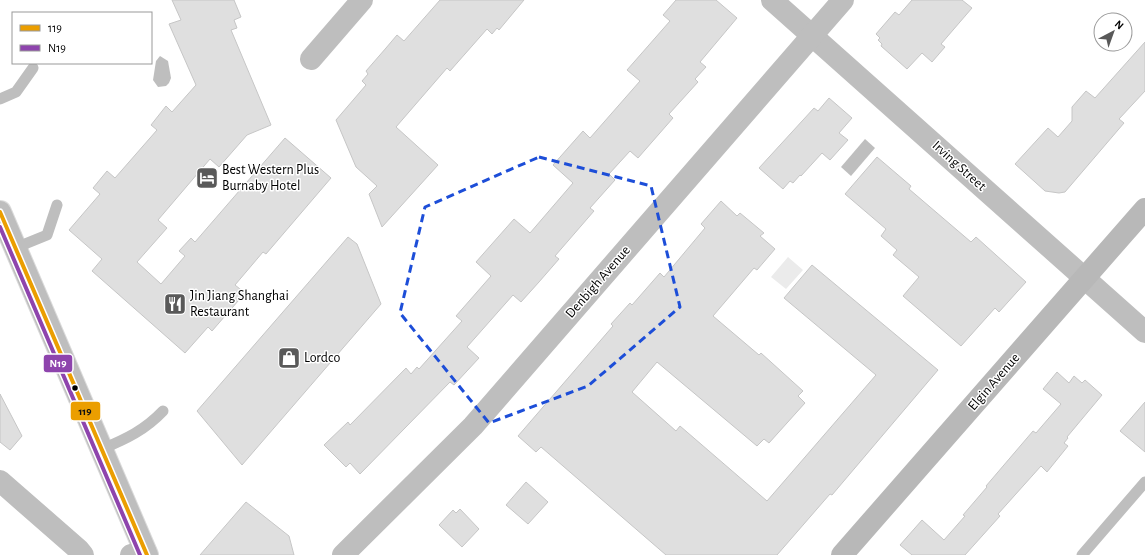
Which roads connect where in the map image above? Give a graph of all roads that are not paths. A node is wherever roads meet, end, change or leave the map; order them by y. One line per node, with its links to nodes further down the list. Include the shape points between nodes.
1 (362, 0): 5 (street)
2 (772, 0): 4 (street, Irving Street)
3 (843, 0): 4 (street, Denbigh Avenue)
4 (812, 36): 12 (street, Irving Street); 20 (street, Denbigh Avenue, via 473,426)
5 (311, 59)
6 (33, 68): 7 (lane, via 16,92)
7 (0, 99)
8 (57, 206): 11 (lane, via 47,235)
9 (1145, 209): 12 (street, Elgin Avenue)
10 (0, 212): 11 (street)
11 (15, 248): 15 (street)
12 (1084, 279): 13 (street, Irving Street); 21 (street, Elgin Avenue)
13 (1145, 332)
14 (163, 411): 15 (lane, via 152,423 132,436)
15 (102, 449): 19 (street)
16 (0, 481): 18 (street)
17 (1145, 482): 22 (lane)
18 (85, 553)
19 (141, 554)
20 (343, 555)
21 (842, 555)
22 (1082, 555)

